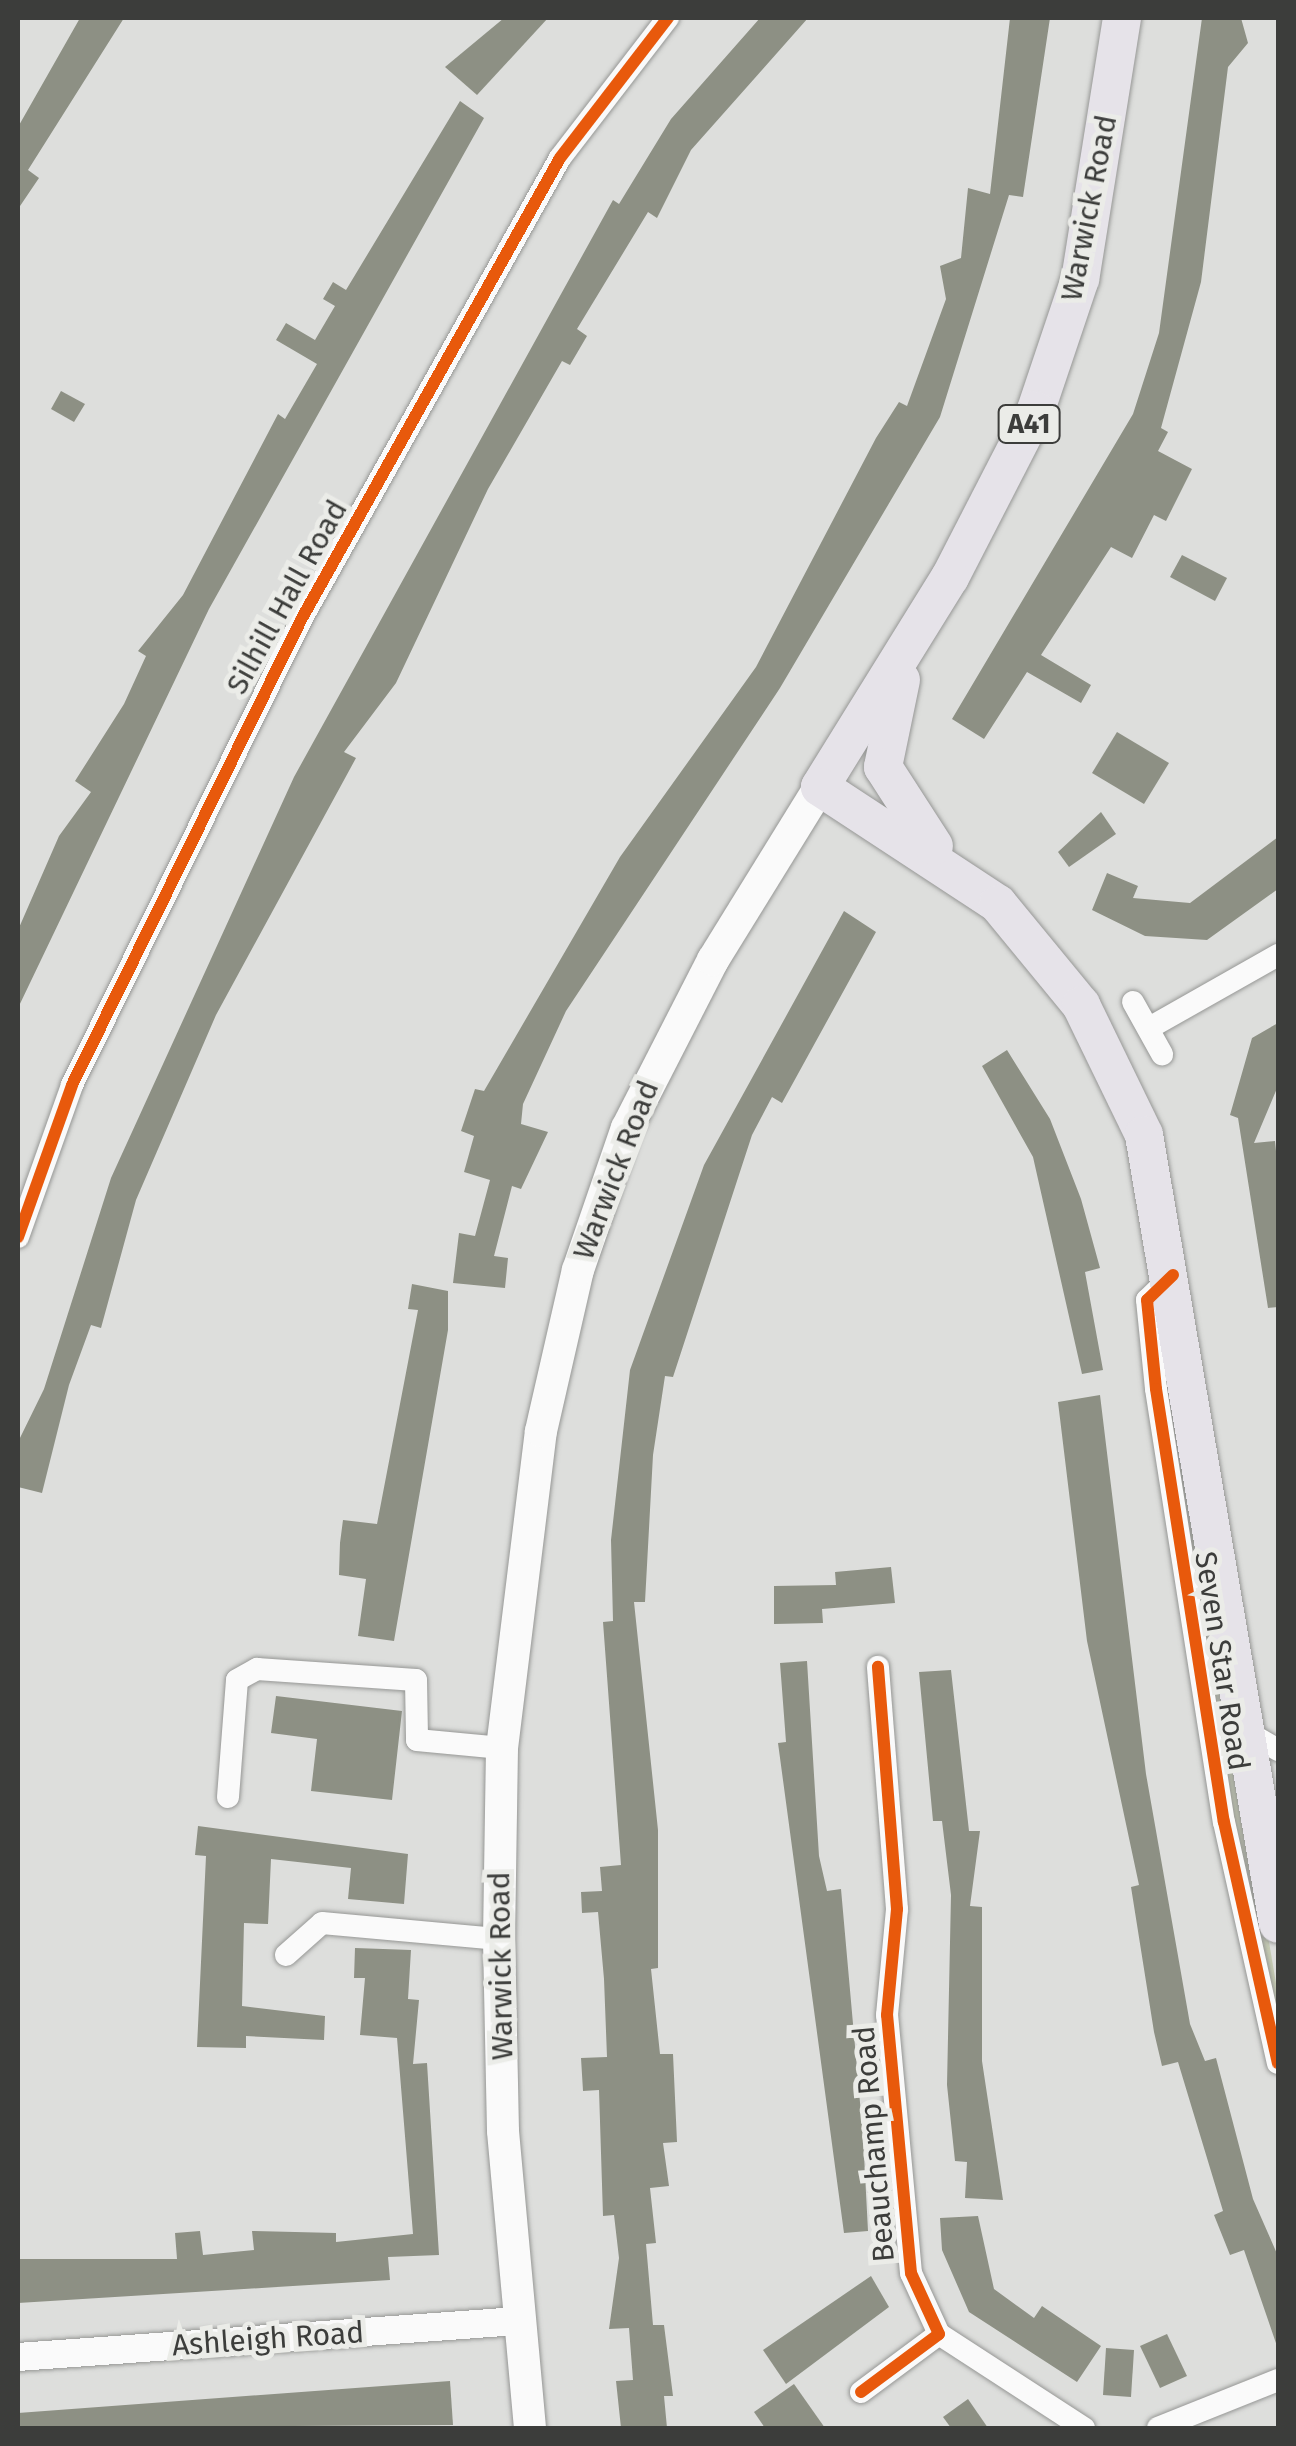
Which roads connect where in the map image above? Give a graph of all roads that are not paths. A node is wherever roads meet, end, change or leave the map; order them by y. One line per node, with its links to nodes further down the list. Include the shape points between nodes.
1 (668, 18): 10 (street, Silhill Hall Road, via 560,158 302,618 88,1049)
2 (1122, 18): 3 (highway, Warwick Road / A41, via 1080,279 1059,344 985,515)
3 (905, 652): 4 (highway, Warwick Road / A41); 5 (highway, Seven Star Road / A41, via 883,767 905,812)
4 (820, 787): 5 (highway, Seven Star Road / A41); 14 (main road, Warwick Road, via 660,1058 599,1202 541,1430)
5 (950, 865): 11 (highway, Seven Star Road / A41, via 1042,955 1108,1055 1144,1135)
6 (1278, 955): 8 (street)
7 (1134, 1002): 8 (street)
8 (1149, 1028): 9 (street)
9 (1162, 1054)
10 (18, 1236)
11 (1173, 1274): 13 (highway, Seven Star Road / A41); 19 (street, Seven Star Road, via 1147,1300 1156,1389 1224,1822)
12 (878, 1667): 21 (street, Beauchamp Road, via 897,1910 886,2015 911,2273)
13 (1263, 1741): 16 (highway, Seven Star Road / A41)
14 (502, 1748): 15 (street, via 417,1740 416,1680 257,1669 237,1680); 17 (main road, Warwick Road)
15 (228, 1797)
16 (1278, 1924)
17 (499, 1939): 18 (street, via 322,1923); 20 (main road, Warwick Road)
18 (286, 1956)
19 (1278, 2063)
20 (518, 2322): 22 (street, Ashleigh Road); 25 (main road, Warwick Road)
21 (939, 2334): 24 (street); 26 (street)
22 (18, 2357)
23 (1278, 2380): 27 (street)
24 (862, 2392)
25 (530, 2428)
26 (1084, 2428)
27 (1158, 2428)

